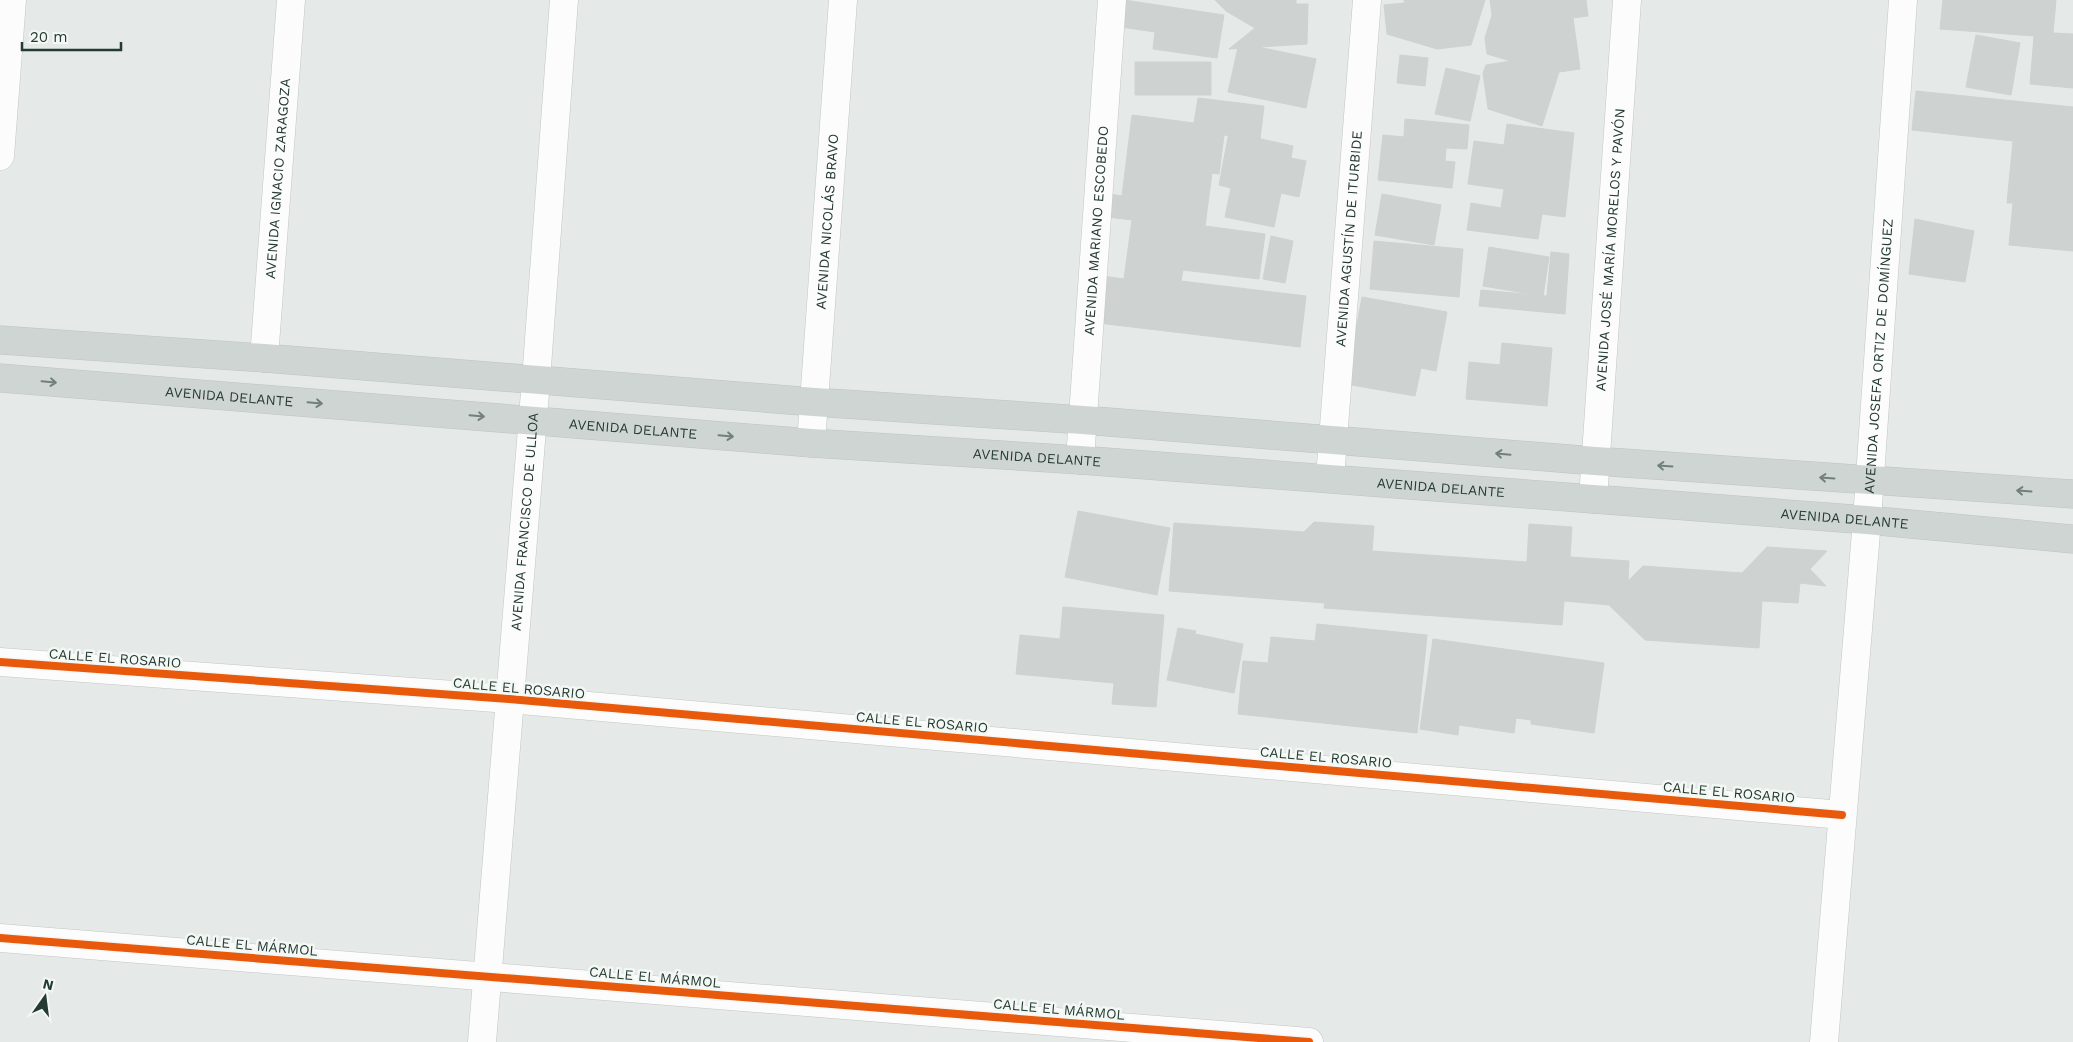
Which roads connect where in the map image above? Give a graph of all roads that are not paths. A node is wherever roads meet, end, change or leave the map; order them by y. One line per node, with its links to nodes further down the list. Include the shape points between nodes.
1 (12, 0): 9 (street)
2 (291, 0): 12 (street, AVENIDA IGNACIO ZARAGOZA)
3 (564, 0): 14 (street, AVENIDA FRANCISCO DE ULLOA)
4 (843, 0): 15 (street, AVENIDA NICOLÁS BRAVO)
5 (1112, 0): 16 (street, AVENIDA MARIANO ESCOBEDO)
6 (1367, 0): 18 (street, AVENIDA AGUSTÍN DE ITURBIDE)
7 (1627, 0): 21 (street, AVENIDA JOSÉ MARÍA MORELOS Y PAVÓN)
8 (1903, 0): 23 (street, AVENIDA JOSEFA ORTIZ DE DOMÍNGUEZ)
9 (4, 45): 10 (street)
10 (0, 156)
11 (0, 340): 12 (main road)
12 (264, 358): 14 (main road)
13 (0, 378): 17 (main road, AVENIDA DELANTE, one-way to 17)
14 (536, 380): 15 (main road); 17 (street, AVENIDA FRANCISCO DE ULLOA)
15 (814, 402): 16 (main road); 19 (street, AVENIDA NICOLÁS BRAVO)
16 (1083, 420): 18 (main road); 20 (street, AVENIDA MARIANO ESCOBEDO)
17 (533, 421): 19 (main road, AVENIDA DELANTE, one-way to 19); 29 (street, AVENIDA FRANCISCO DE ULLOA)
18 (1332, 440): 21 (main road, one-way to 18); 22 (street, AVENIDA AGUSTÍN DE ITURBIDE)
19 (811, 443): 20 (main road, AVENIDA DELANTE)
20 (1080, 460): 22 (main road, AVENIDA DELANTE)
21 (1595, 461): 23 (main road, one-way to 21); 25 (street, AVENIDA JOSÉ MARÍA MORELOS Y PAVÓN)
22 (1330, 478): 25 (main road, AVENIDA DELANTE)
23 (1869, 481): 24 (main road, one-way to 23); 26 (street, AVENIDA JOSEFA ORTIZ DE DOMÍNGUEZ)
24 (2073, 494)
25 (1593, 499): 26 (main road, AVENIDA DELANTE)
26 (1867, 520): 27 (main road, AVENIDA DELANTE); 30 (street, AVENIDA JOSEFA ORTIZ DE DOMÍNGUEZ)
27 (2073, 539)
28 (0, 662): 29 (street, CALLE EL ROSARIO)
29 (509, 699): 30 (street, CALLE EL ROSARIO); 32 (street, AVENIDA FRANCISCO DE ULLOA)
30 (1842, 815): 35 (street, AVENIDA JOSEFA ORTIZ DE DOMÍNGUEZ)
31 (0, 938): 32 (street, CALLE EL MÁRMOL)
32 (487, 976): 33 (street, AVENIDA FRANCISCO DE ULLOA); 34 (street, CALLE EL MÁRMOL)
33 (482, 1042)
34 (1309, 1042)
35 (1824, 1042)

